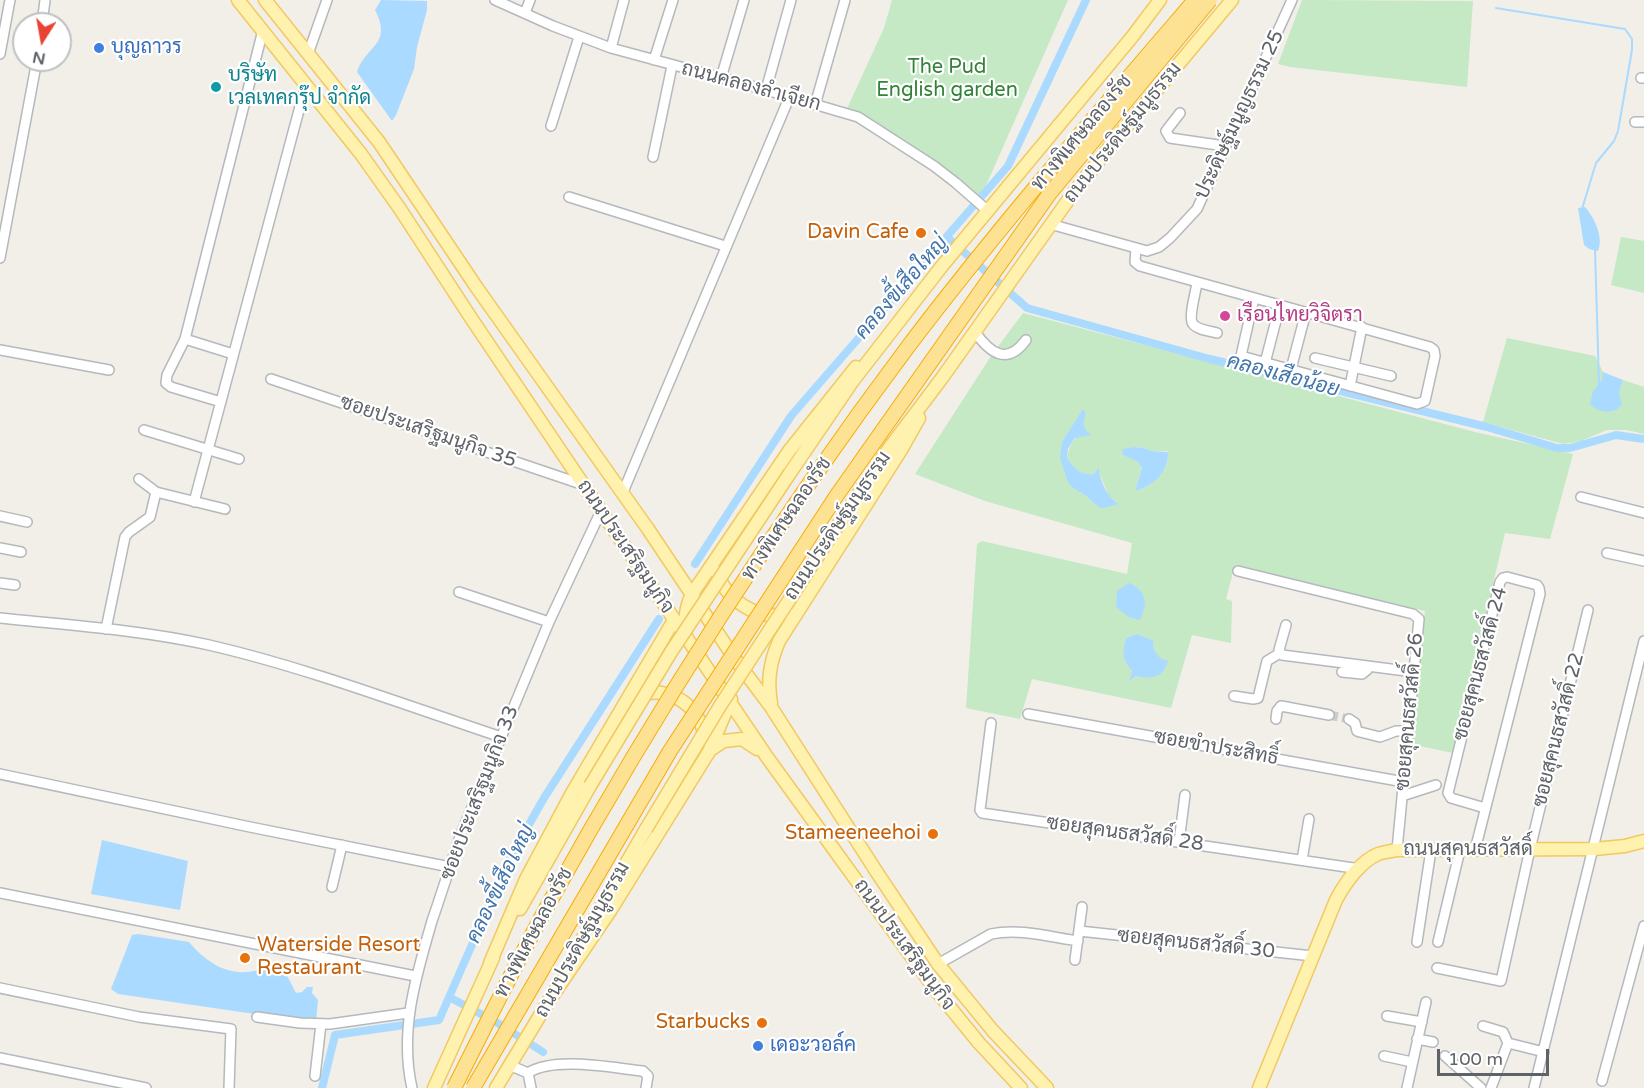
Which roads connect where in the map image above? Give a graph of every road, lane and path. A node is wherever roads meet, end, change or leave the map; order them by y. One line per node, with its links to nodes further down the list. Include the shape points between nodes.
1 (10, 0): 21 (street)
2 (238, 0): 18 (main road, ถนนประเสริฐมนูกิจ)
3 (265, 0): 22 (main road, ถนนประเสริฐมนูกิจ)
4 (327, 0): 22 (street)
5 (495, 0): 17 (street, ถนนคลองลำเจียก)
6 (530, 0): 17 (street)
7 (624, 0): 20 (street)
8 (673, 0): 23 (street)
9 (744, 0): 26 (street)
10 (791, 0): 28 (street)
11 (844, 0): 30 (street)
12 (1160, 0): 36 (main road, via 1132,37)
13 (1195, 0): 171 (highway, ทางพิเศษฉลองรัช, bridge, via 936,311 786,519 600,814 547,906)
14 (1210, 0): 172 (highway, ทางพิเศษฉลองรัช, bridge, via 1050,193 837,495 670,751)
15 (1232, 0): 37 (main road, ถนนประดิษฐ์มนูธรรม)
16 (1292, 0): 33 (street, ประดิษฐ์มนูญธรรม 25)
17 (525, 13): 19 (street, ถนนคลองลำเจียก)
18 (263, 30): 27 (main road, ถนนประเสริฐมนูกิจ); 49 (street)
19 (579, 37): 20 (street, ถนนคลองลำเจียก); 32 (street)
20 (612, 48): 23 (street, ถนนคลองลำเจียก)
21 (0, 54)
22 (308, 54): 69 (main road, ถนนประเสริฐมนูกิจ, via 379,142)
23 (654, 60): 24 (street, ถนนคลองลำเจียก)
24 (672, 66): 26 (street, ถนนคลองลำเจียก); 34 (street)
25 (35, 72): 40 (street)
26 (721, 78): 28 (street, ถนนคลองลำเจียก)
27 (306, 84): 52 (street); 67 (main road, ถนนประเสริฐมนูกิจ, via 400,209)
28 (766, 90): 29 (street, ถนนคลองลำเจียก)
29 (789, 98): 30 (street, ถนนคลองลำเจียก); 38 (street)
30 (815, 105): 36 (street, ถนนคลองลำเจียก, via 864,121 934,166)
31 (1180, 113): 33 (street, via 1166,131 1170,138)
32 (551, 126)
33 (1225, 146): 39 (street, ประดิษฐ์มนูญธรรม 25, via 1197,209 1158,247 1147,251)
34 (653, 157)
35 (569, 197): 38 (street)
36 (981, 205): 45 (main road, via 958,247)
37 (1050, 224): 39 (street, ประดิษฐ์มนูญธรรม 25); 47 (main road, ถนนประดิษฐ์มนูธรรม)
38 (725, 246): 69 (street)
39 (1136, 248): 41 (street, via 1135,262 1140,266)
40 (0, 258)
41 (1197, 283): 42 (street); 48 (street, via 1193,324)
42 (1254, 298): 43 (street); 54 (street, via 1241,356)
43 (1280, 305): 44 (street); 54 (street)
44 (1306, 312): 46 (street); 56 (street)
45 (899, 322): 80 (main road, via 846,376 789,451); 142 (main road, bridge, via 852,382 671,652)
46 (1362, 327): 55 (street); 61 (street, via 1434,350 1425,401 1417,404)
47 (975, 332): 50 (street, via 1000,355 1013,354); 59 (main road, ถนนประดิษฐ์มนูธรรม)
48 (1217, 333)
49 (185, 339): 52 (street); 62 (street, via 166,383)
50 (1026, 340)
51 (0, 350): 57 (street)
52 (233, 354): 62 (street)
53 (1315, 358): 55 (street)
54 (1265, 363): 56 (street)
55 (1354, 367): 58 (street); 61 (street)
56 (1291, 369): 61 (street)
57 (109, 370)
58 (1391, 376)
59 (942, 378): 87 (main road); 147 (main road, ถนนประดิษฐ์มนูธรรม, bridge, via 896,439 738,677 589,926)
60 (271, 379): 67 (street, ซอยประเสริฐมนูกิจ 35)
61 (1350, 386)
62 (220, 402): 64 (street)
63 (144, 430): 64 (street)
64 (207, 450): 65 (street); 71 (street)
65 (239, 459)
66 (139, 479): 68 (street)
67 (584, 485): 73 (main road, ถนนประเสริฐมนูกิจ)
68 (156, 492): 71 (street); 93 (street, via 150,517 126,537)
69 (622, 492): 86 (main road, ถนนประเสริฐมนูกิจ)
70 (1581, 497): 74 (street)
71 (194, 502): 72 (street)
72 (225, 509)
73 (601, 511): 90 (main road, ถนนประเสริฐมนูกิจ); 91 (street, ซอยประเสริฐมนูกิจ 33)
74 (1644, 513)
75 (0, 516): 76 (street)
76 (27, 522)
77 (0, 548): 78 (street)
78 (21, 552)
79 (1607, 553): 81 (street)
80 (719, 556): 86 (main road); 87 (main road, via 720,581 741,604 771,617)
81 (1644, 561)
82 (1238, 571): 100 (street, ซอยสุคนธสวัสดิ์ 26, via 1417,616)
83 (0, 582): 84 (street)
84 (15, 585)
85 (459, 592): 91 (street)
86 (693, 594): 94 (main road, via 685,616); 97 (main road, ถนนประเสริฐมนูกิจ)
87 (801, 606): 103 (main road, via 772,656 768,679)
88 (1588, 610): 124 (street, ซอยสุคนธสวัสดิ์ 22)
89 (0, 619): 93 (street)
90 (674, 620): 94 (main road, ถนนประเสริฐมนูกิจ); 104 (main road)
91 (549, 622): 111 (street, ซอยประเสริฐมนูกิจ 33)
92 (1286, 625): 96 (street)
93 (106, 629): 111 (street, via 207,645 262,659)
94 (687, 641): 102 (main road, ถนนประเสริฐมนูกิจ)
95 (1644, 641): 125 (street)
96 (1280, 653): 98 (street); 101 (street, via 1267,661 1258,698)
97 (735, 659): 102 (main road); 103 (main road, ถนนประเสริฐมนูกิจ)
98 (1367, 666): 99 (street, via 1362,674); 100 (street)
99 (1342, 672)
100 (1414, 672): 110 (street, ซอยสุคนธสวัสดิ์ 26)
101 (1234, 696)
102 (729, 704): 112 (main road); 113 (main road, ถนนประเสริฐมนูกิจ)
103 (771, 707): 143 (main road, ถนนประเสริฐมนูกิจ)
104 (620, 713): 112 (main road, via 641,694 665,692 699,717); 142 (main road, via 526,879)
105 (1028, 714): 115 (street, ซอยขำประสิทธิ์)
106 (1329, 715): 107 (street, via 1281,706)
107 (1276, 719)
108 (1349, 719): 110 (street, via 1360,732 1380,737 1396,730)
109 (991, 723): 122 (street, ซอยสุคนธสวัสดิ์ 28, via 982,813)
110 (1408, 731): 115 (street, ซอยสุคนธสวัสดิ์ 26)
111 (501, 737): 131 (street, ซอยประเสริฐมนูกิจ 33)
112 (707, 755): 113 (main road, via 724,741 742,739); 147 (main road)
113 (767, 758): 176 (main road, ถนนประเสริฐมนูกิจ, via 935,989)
114 (0, 774): 123 (street)
115 (1404, 782): 118 (street, ซอยสุคนธสวัสดิ์ 26)
116 (1436, 785): 118 (street)
117 (1185, 795): 122 (street)
118 (1402, 796): 126 (street, ซอยสุคนธสวัสดิ์ 26)
119 (1485, 808): 119 (street, ซอยสุคนธสวัสดิ์ 24, via 1451,798 1448,793 1500,582 1507,577 1537,585 1540,594); 129 (street, ซอยสุคนธสวัสดิ์ 24)
120 (1309, 819): 130 (street)
121 (1644, 841): 125 (main road, ถนนสุคนธสวัสดิ์)
122 (1179, 842): 130 (street, ซอยสุคนธสวัสดิ์ 28)
123 (342, 845): 131 (street); 133 (street)
124 (1530, 849): 125 (main road, ถนนสุคนธสวัสดิ์); 129 (main road, ถนนสุคนธสวัสดิ์); 144 (street, ซอยสุคนธสวัสดิ์ 22, via 1501,981)
125 (1594, 849): 158 (street)
126 (1397, 850): 127 (main road, ถนนสุคนธสวัสดิ์); 132 (main road, ถนนสุคนธสวัสดิ์, via 1378,854)
127 (1431, 850): 128 (main road, ถนนสุคนธสวัสดิ์); 138 (street)
128 (1460, 850): 129 (main road, ถนนสุคนธสวัสดิ์); 139 (street)
129 (1474, 850)
130 (1302, 860): 132 (street, ซอยสุคนธสวัสดิ์ 28)
131 (450, 867): 145 (street, ซอยประเสริฐมนูกิจ 33)
132 (1360, 868): 140 (main road, ถนนสุคนธสวัสดิ์, via 1339,894)
133 (333, 887)
134 (0, 893): 145 (street)
135 (1082, 907): 137 (street)
136 (1644, 926): 166 (street)
137 (1078, 936): 140 (street, ซอยสุคนธสวัสดิ์ 30); 141 (street); 143 (street, ซอยสุคนธสวัสดิ์ 30, via 999,932)
138 (1417, 942)
139 (1438, 942)
140 (1313, 956): 178 (main road, ถนนสุคนธสวัสดิ์)
141 (1075, 960)
142 (490, 963): 170 (main road)
143 (938, 964): 177 (main road, ถนนประเสริฐมนูกิจ)
144 (1437, 968)
145 (415, 976): 151 (street, ซอยประเสริฐมนูกิจ 33)
146 (0, 988): 168 (street, via 139,1017 231,1029)
147 (553, 995): 163 (main road, ถนนประดิษฐ์มนูธรรม)
148 (1426, 1002): 152 (street)
149 (1387, 1016): 152 (street)
150 (257, 1017): 153 (street)
151 (408, 1022): 153 (street); 169 (street, ซอยประเสริฐมนูกิจ 33)
152 (1422, 1022): 155 (street)
153 (321, 1024): 165 (street)
154 (1483, 1026): 157 (street, via 1503,1032)
155 (1418, 1039): 156 (street); 162 (street)
156 (1433, 1042)
157 (1508, 1043): 158 (street); 181 (street)
158 (1544, 1052): 182 (street)
159 (1384, 1056): 162 (street)
160 (1445, 1056): 180 (street)
161 (0, 1058): 167 (street)
162 (1412, 1062): 179 (street)
163 (509, 1065): 164 (street); 173 (main road, ถนนประดิษฐ์มนูธรรม)
164 (528, 1073): 174 (street); 175 (street, via 536,1068 568,1064 643,1071 648,1076)
165 (315, 1076)
166 (1602, 1080)
167 (146, 1088)
168 (230, 1088)
169 (412, 1088)
170 (434, 1088)
171 (454, 1088)
172 (473, 1088)
173 (496, 1088)
174 (531, 1088)
175 (646, 1088)
176 (1021, 1088)
177 (1047, 1088)
178 (1259, 1088)
179 (1408, 1088)
180 (1481, 1088)
181 (1491, 1088)
182 (1534, 1088)

